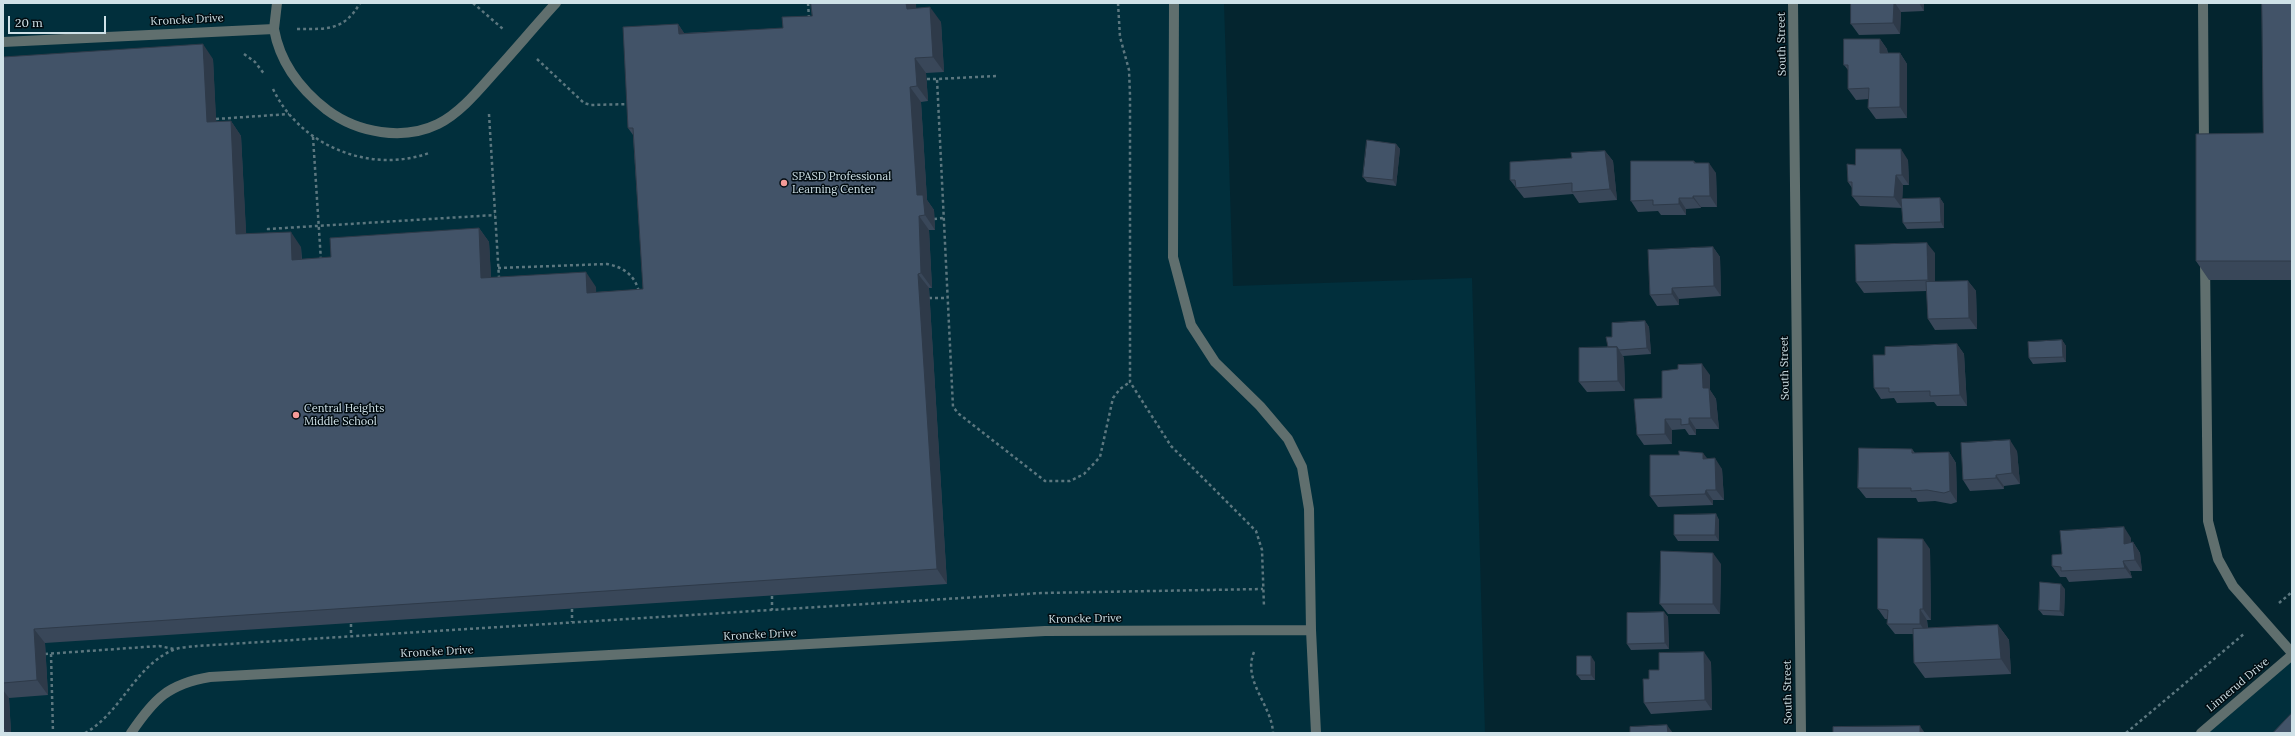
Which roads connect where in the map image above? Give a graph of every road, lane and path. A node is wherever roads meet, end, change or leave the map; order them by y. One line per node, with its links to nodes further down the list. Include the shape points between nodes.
1 (277, 3): 11 (street)
2 (360, 3): 11 (path, via 351,17 331,28)
3 (473, 3): 14 (path)
4 (556, 3): 14 (street)
5 (808, 3): 10 (path)
6 (1118, 3): 41 (path, via 1120,37 1129,70 1130,95)
7 (1174, 3): 51 (street, via 1173,257 1191,325 1215,362 1260,406 1288,439 1302,467 1309,509)
8 (1793, 3): 63 (street, South Street)
9 (2202, 3): 28 (street)
10 (809, 24)
11 (274, 29): 12 (street, Kroncke Drive); 14 (street, via 277,45 291,74 318,103 351,125 398,134 439,124 454,114)
12 (220, 31): 13 (street, Kroncke Drive); 16 (path, via 221,38 228,47 255,62)
13 (3, 42)
14 (520, 44): 20 (path, via 584,103)
15 (996, 76): 18 (path)
16 (267, 78)
17 (926, 79): 18 (path)
18 (936, 79): 30 (path)
19 (270, 83): 22 (path, via 281,105)
20 (636, 103)
21 (489, 113): 29 (path)
22 (289, 114): 23 (path); 26 (path)
23 (228, 118): 24 (path); 25 (path)
24 (216, 119)
25 (228, 124)
26 (314, 136): 27 (path, via 347,154 374,160 398,161); 32 (path)
27 (432, 152)
28 (2204, 154)
29 (495, 216): 32 (path); 36 (path)
30 (943, 218): 31 (path); 40 (path)
31 (934, 219)
32 (319, 226): 33 (path, via 268,229); 35 (path)
33 (269, 242)
34 (2204, 249): 57 (street, via 2208,522 2218,559 2233,586)
35 (321, 267)
36 (498, 268): 37 (path); 38 (path, via 607,264 623,269 630,275)
37 (499, 280)
38 (640, 295)
39 (929, 298): 40 (path)
40 (947, 298): 41 (path, via 953,407 1045,481 1070,481 1094,465 1100,457 1113,398)
41 (1130, 382): 42 (path, via 1171,446 1256,531 1262,550)
42 (1263, 589): 47 (path, via 1048,593); 50 (path)
43 (2292, 592): 45 (path)
44 (772, 596): 47 (path)
45 (2278, 605)
46 (572, 609): 48 (path)
47 (772, 610): 48 (path)
48 (572, 622): 53 (path)
49 (350, 624): 53 (path)
50 (1264, 630): 51 (street, Kroncke Drive); 60 (street, Kroncke Drive, via 1045,631 210,677 189,681 170,689 154,702); 61 (path, via 1251,660 1251,672 1254,684 1267,707)
51 (1311, 630): 62 (street)
52 (2246, 632): 64 (path)
53 (351, 636): 54 (path)
54 (174, 649): 56 (path, via 159,646); 59 (path, via 153,662 105,718)
55 (45, 654): 56 (path)
56 (52, 654): 58 (path)
57 (2292, 654): 65 (street, Linnerud Drive)
58 (54, 733)
59 (85, 733)
60 (131, 733)
61 (1273, 733)
62 (1316, 733)
63 (1801, 733)
64 (2126, 733)
65 (2201, 733)

